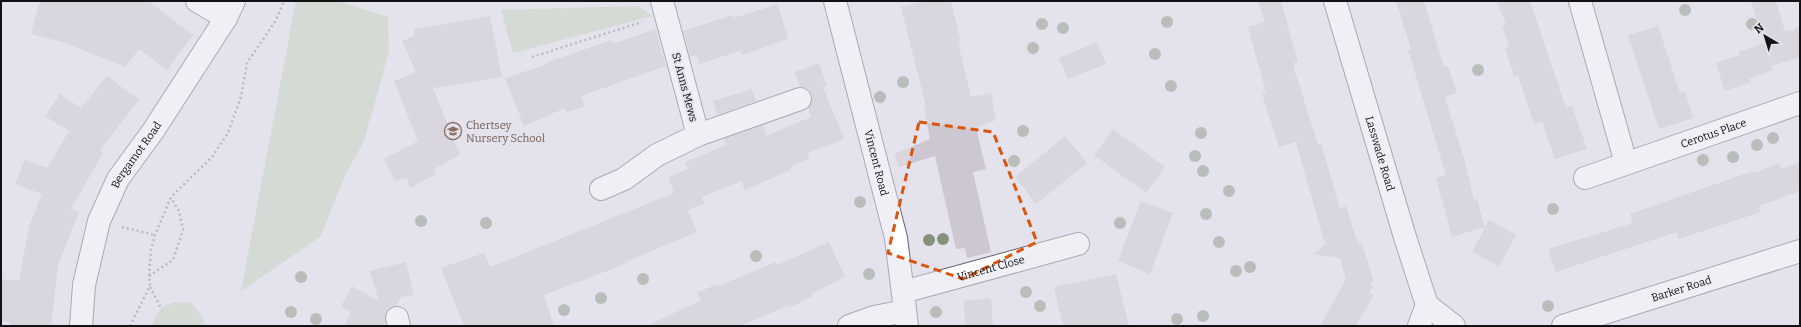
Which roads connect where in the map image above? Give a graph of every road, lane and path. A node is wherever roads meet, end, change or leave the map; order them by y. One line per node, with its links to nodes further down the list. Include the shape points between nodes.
1 (197, 1): 7 (street)
2 (284, 1): 15 (path, via 276,20 247,63 241,97 228,133 212,157)
3 (835, 1): 24 (street, Vincent Road, via 896,238)
4 (1335, 1): 22 (street, Lasswade Road)
5 (1580, 1): 12 (street)
6 (664, 8): 8 (path); 11 (street, St Anns Mews)
7 (230, 10): 16 (street, Bergamot Road, via 153,131 118,179)
8 (532, 57)
9 (800, 99): 11 (street)
10 (1800, 103): 12 (street, Cerotus Place)
11 (698, 135): 14 (street, St Anns Mews, via 657,155 624,179)
12 (1626, 164): 13 (street, Cerotus Place)
13 (1585, 178)
14 (601, 189)
15 (171, 198): 17 (path); 20 (path, via 179,211 183,230 173,260)
16 (99, 221): 17 (path); 25 (street, Bergamot Road, via 84,285)
17 (155, 235): 20 (path)
18 (1078, 244): 24 (street, Vincent Close)
19 (1800, 251): 30 (street, Barker Road)
20 (149, 276): 21 (path)
21 (150, 286): 23 (path); 26 (path)
22 (1427, 305): 28 (street); 29 (street)
23 (161, 308)
24 (905, 310): 27 (street, Vincent Close)
25 (81, 326)
26 (130, 326)
27 (849, 326)
28 (1419, 326)
29 (1454, 326)
30 (1563, 326)

